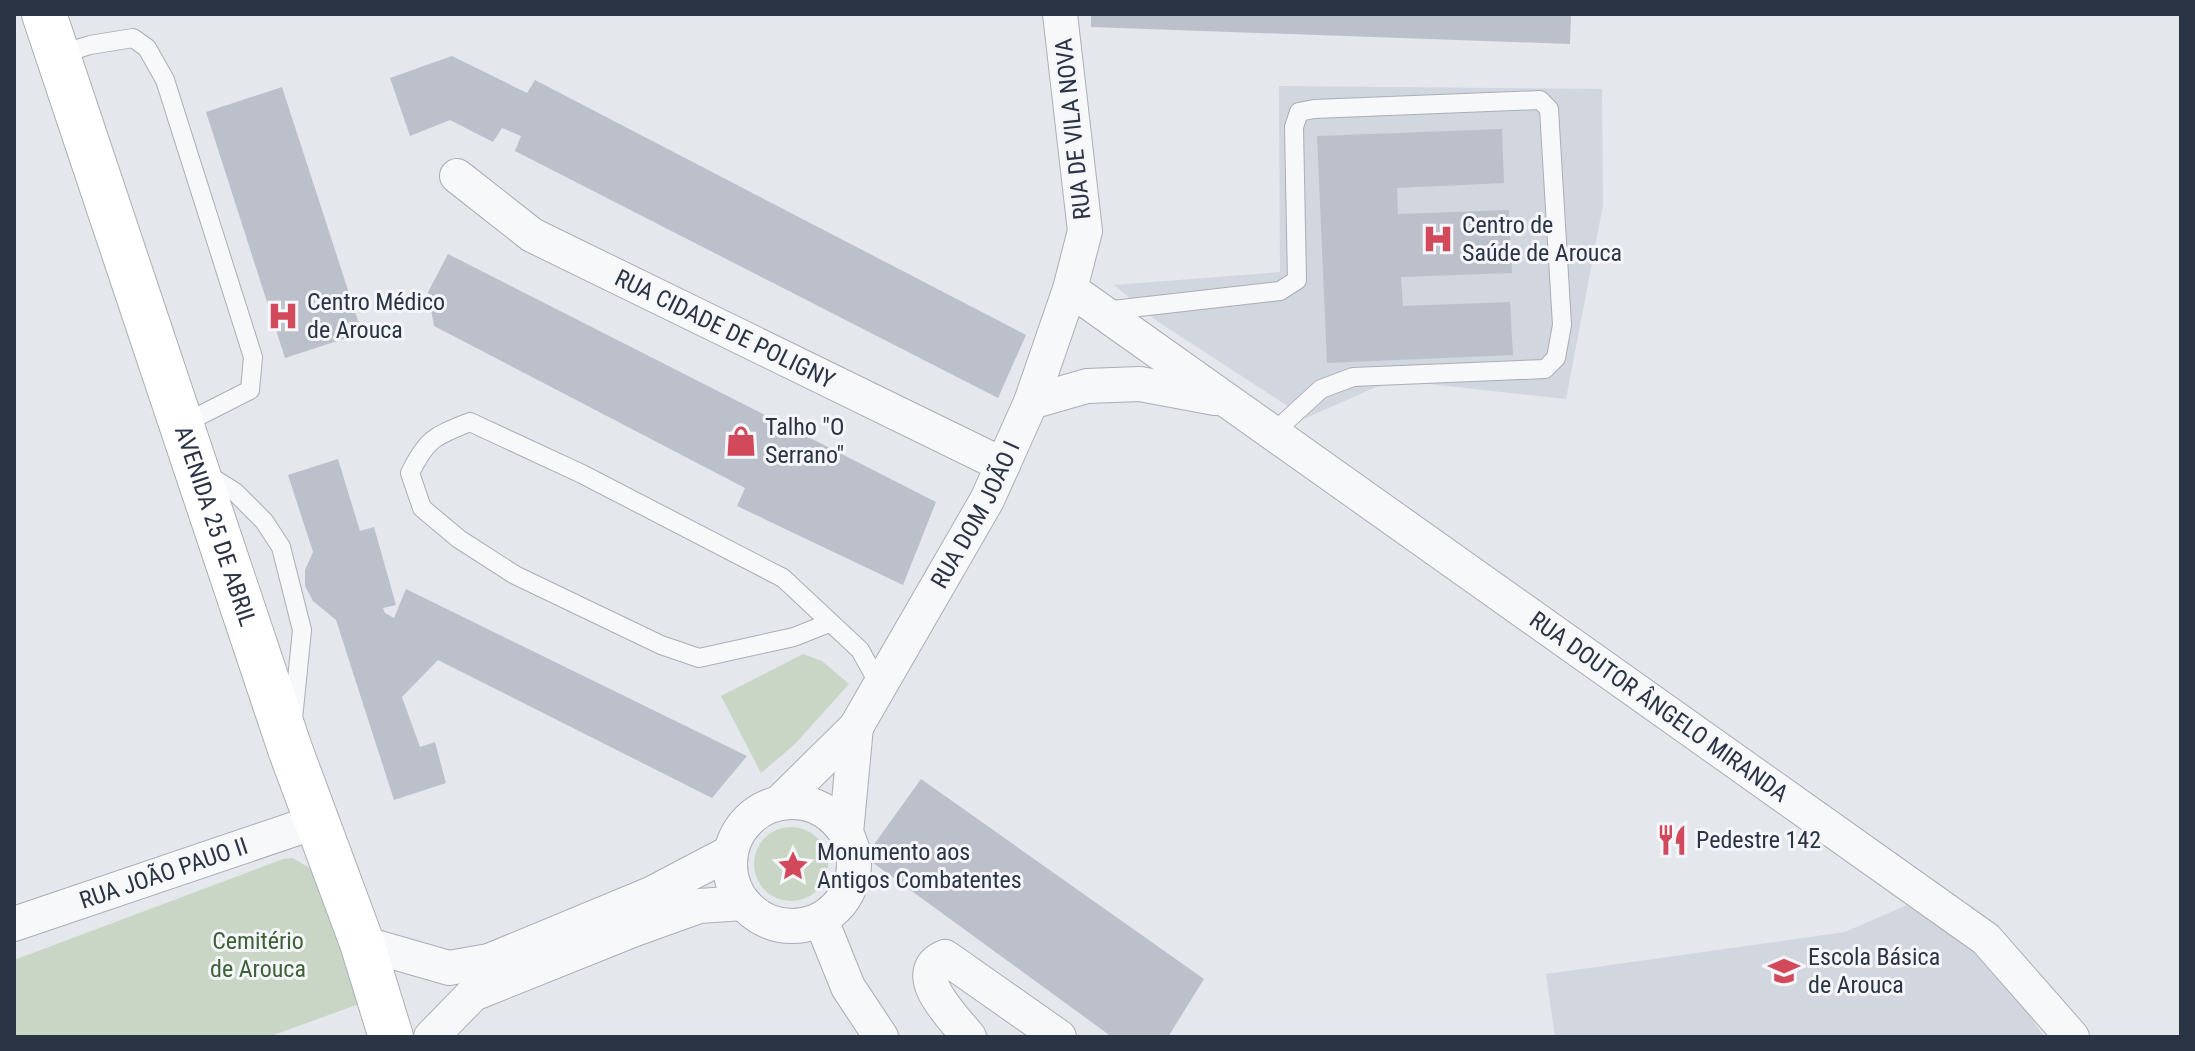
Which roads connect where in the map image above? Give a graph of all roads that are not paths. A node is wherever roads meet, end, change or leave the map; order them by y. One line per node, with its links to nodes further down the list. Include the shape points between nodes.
1 (44, 14): 3 (main road, AVENIDA 25 DE ABRIL)
2 (1060, 14): 5 (street, RUA DE VILA NOVA, via 1085,231)
3 (58, 55): 9 (main road, AVENIDA 25 DE ABRIL); 9 (lane, via 133,38 147,48 165,80 253,357 250,390)
4 (457, 176): 11 (street, RUA CIDADE DE POLIGNY, via 532,235)
5 (1070, 289): 6 (street, RUA DOUTOR ÂNGELO MIRANDA); 8 (street, RUA DOM JOÃO I)
6 (1101, 312): 7 (street, RUA DOUTOR ÂNGELO MIRANDA); 10 (lane, via 1280,291 1297,280 1294,127 1299,112 1540,100 1549,109 1560,279 1562,325 1556,358 1545,369 1353,377 1321,389)
7 (1225, 400): 8 (street, RUA DOUTOR ÂNGELO MIRANDA, via 1140,384 1087,386); 10 (street, RUA DOUTOR ÂNGELO MIRANDA)
8 (1031, 402): 11 (street, RUA DOM JOÃO I)
9 (181, 425): 18 (main road, AVENIDA 25 DE ABRIL)
10 (1273, 433): 30 (street, RUA DOUTOR ÂNGELO MIRANDA, via 1986,939)
11 (1003, 465): 13 (street, RUA DOM JOÃO I)
12 (829, 623): 12 (lane, via 783,578 470,422 422,448 410,473 422,508 459,539 515,575 661,645 699,658 794,637); 14 (lane)
13 (902, 648): 14 (lane); 15 (street, RUA DOM JOÃO I)
14 (860, 650): 15 (lane)
15 (880, 686): 16 (street, RUA DOM JOÃO I)
16 (856, 727): 17 (street, RUA DOM JOÃO I); 19 (street, RUA DOM JOÃO I)
17 (779, 803): 19 (street, via 816,807); 20 (street, RUA DOM JOÃO I, via 747,821)
18 (315, 822): 23 (street, RUA JOÃO PAUO II); 24 (main road, AVENIDA 25 DE ABRIL)
19 (846, 833): 22 (street, RUA DOM JOÃO I, via 853,862 848,891)
20 (731, 852): 21 (street, via 730,871); 24 (street, via 651,894 489,961 449,968)
21 (743, 903): 22 (street, via 779,926); 26 (street, via 699,906 473,994)
22 (821, 920): 27 (street, via 848,987)
23 (14, 924)
24 (362, 943): 25 (main road, AVENIDA 25 DE ABRIL)
25 (391, 1037)
26 (431, 1037)
27 (881, 1037)
28 (969, 1037): 29 (street, via 929,979 933,965 945,957)
29 (1059, 1037)
30 (2072, 1037)

